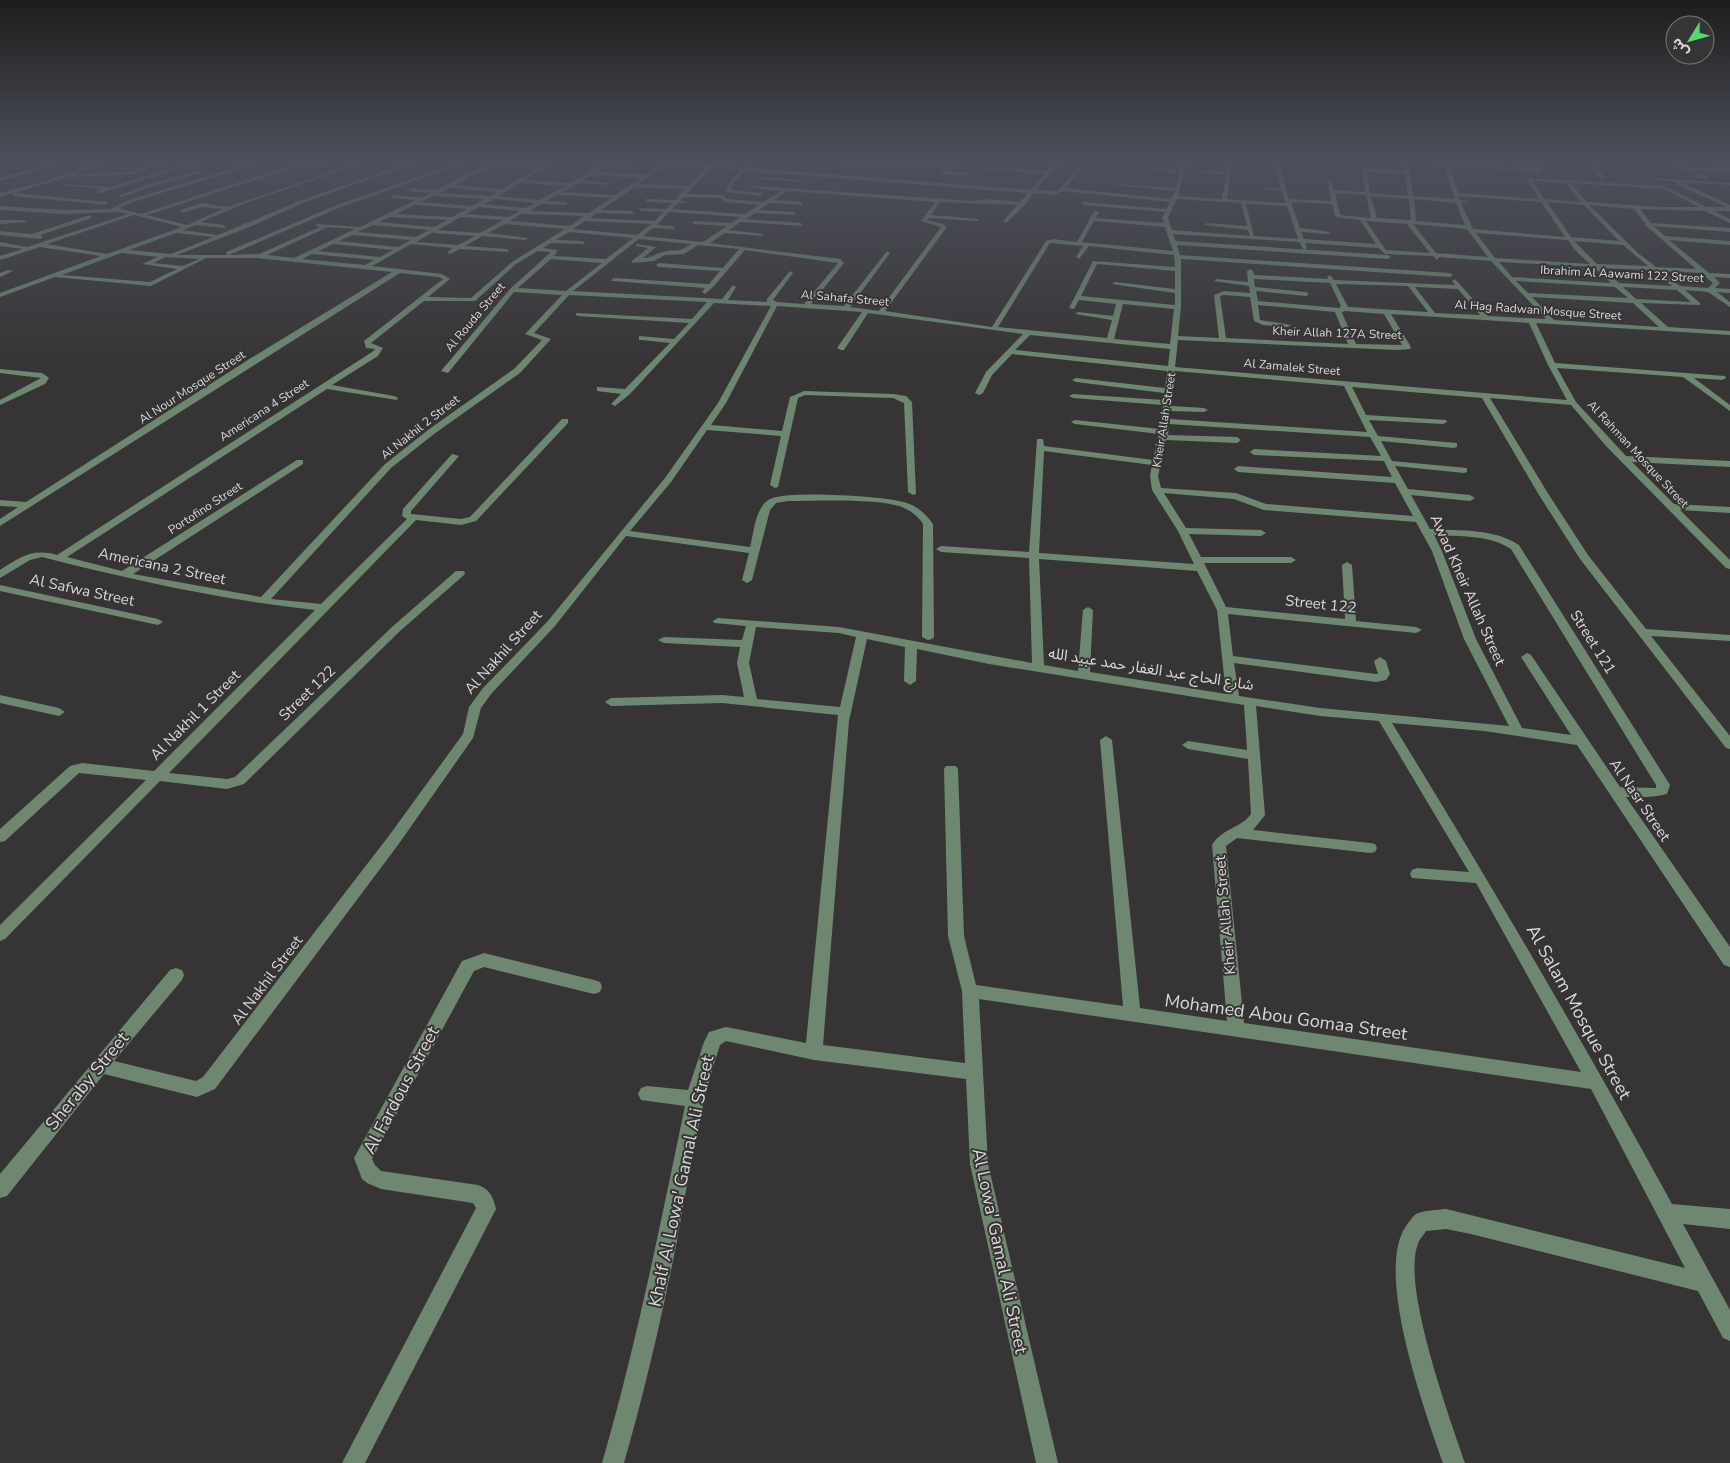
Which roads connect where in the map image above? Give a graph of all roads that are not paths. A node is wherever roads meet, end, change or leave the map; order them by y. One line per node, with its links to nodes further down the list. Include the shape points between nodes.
1 (62, 226): 59 (street)
2 (99, 226): 69 (street)
3 (186, 226): 47 (street)
4 (211, 226): 33 (street)
5 (247, 226): 63 (street)
6 (291, 226): 48 (street)
7 (326, 226): 58 (street)
8 (331, 226): 36 (street)
9 (363, 226): 36 (street)
10 (404, 226): 60 (street)
11 (406, 226): 43 (street)
12 (441, 226): 43 (street)
13 (497, 226): 37 (street)
14 (548, 226): 41 (street)
15 (573, 226): 41 (street)
16 (652, 226): 65 (street)
17 (658, 226): 73 (street, via 673,231)
18 (730, 226): 46 (street)
19 (942, 226): 187 (street)
20 (1087, 226): 82 (street)
21 (1153, 226): 38 (street)
22 (1208, 226): 56 (street)
23 (1226, 226): 39 (street)
24 (1297, 226): 44 (street)
25 (1367, 226): 91 (street)
26 (1412, 226): 111 (street)
27 (1443, 226): 42 (street)
28 (1561, 226): 71 (street)
29 (1607, 226): 83 (street)
30 (1650, 226): 68 (street)
31 (1677, 226): 40 (street)
32 (1697, 226): 40 (street)
33 (224, 227)
34 (484, 227): 37 (street)
35 (31, 228): 52 (street)
36 (360, 228): 51 (street)
37 (494, 228): 53 (street)
38 (1168, 228): 56 (street); 96 (street, Kheir Allah Street)
39 (1250, 228): 66 (street)
40 (1700, 228): 45 (street)
41 (569, 229): 54 (street); 74 (street)
42 (1470, 229): 71 (street); 121 (street)
43 (435, 230): 53 (street); 70 (street)
44 (1298, 230): 49 (street); 75 (street)
45 (1730, 230)
46 (723, 231): 55 (street); 62 (street)
47 (174, 232): 63 (street); 100 (street)
48 (277, 232): 58 (street); 72 (street)
49 (1328, 232)
50 (0, 233): 52 (street)
51 (351, 233): 60 (street); 64 (street)
52 (14, 234): 57 (street)
53 (483, 234): 67 (street); 93 (street)
54 (612, 234): 65 (street); 77 (street)
55 (761, 234)
56 (1208, 234): 66 (street)
57 (22, 235): 59 (street); 80 (street)
58 (307, 235): 64 (street); 84 (street)
59 (33, 236): 69 (street)
60 (385, 236): 70 (street); 90 (street)
61 (706, 236): 62 (street)
62 (715, 236): 87 (street)
63 (220, 237): 112 (street)
64 (341, 237): 76 (street)
65 (637, 237): 73 (street); 86 (street)
66 (1253, 237): 75 (street)
67 (525, 238)
68 (1663, 238): 78 (street); 141 (street)
69 (57, 239): 89 (street)
70 (419, 239): 81 (street)
71 (1569, 239): 83 (street); 129 (street)
72 (258, 240): 84 (street); 113 (street)
73 (662, 240): 87 (street)
74 (550, 241): 85 (street); 95 (street)
75 (1302, 241): 91 (street); 106 (street)
76 (331, 242): 90 (street); 92 (street)
77 (601, 242)
78 (1718, 242): 79 (street); 102 (street)
79 (1730, 242)
80 (0, 243): 94 (street)
81 (412, 243): 93 (street); 98 (street)
82 (1079, 243): 88 (street); 197 (street, via 1053,240 1046,243)
83 (1624, 243): 135 (street)
84 (288, 244): 92 (street); 114 (street)
85 (583, 244)
86 (628, 244): 87 (street, via 653,246 635,260 650,261 664,253 682,253); 122 (street)
87 (700, 244): 99 (street)
88 (1087, 244): 96 (street); 117 (street)
89 (38, 245): 94 (street); 109 (street)
90 (366, 246): 98 (street)
91 (1381, 246): 110 (street)
92 (321, 247): 103 (street)
93 (460, 247): 101 (street); 104 (street)
94 (29, 248): 108 (street)
95 (538, 248): 116 (street, via 556,250); 170 (street, via 514,263 473,300)
96 (1173, 248): 97 (street); 125 (street); 134 (street, Kheir Allah Street)
97 (1247, 248): 106 (street); 125 (street)
98 (402, 249): 119 (street)
99 (744, 249): 124 (street); 179 (street, via 828,258 841,263)
100 (119, 251): 109 (street); 112 (street)
101 (508, 251)
102 (1730, 251)
103 (311, 252): 119 (street); 120 (street)
104 (450, 252)
105 (887, 252): 181 (street)
106 (1306, 252): 110 (street); 128 (street)
107 (0, 254): 108 (street)
108 (10, 254): 118 (street)
109 (107, 255): 144 (street)
110 (1387, 255): 111 (street); 139 (street)
111 (1434, 255): 121 (street); 126 (street)
112 (167, 256): 115 (street); 131 (street, via 146,264)
113 (221, 256): 114 (street); 115 (street)
114 (262, 256): 120 (street)
115 (206, 257): 131 (street)
116 (549, 257): 122 (street); 161 (street, Al Rouda Street)
117 (1079, 257)
118 (0, 258)
119 (381, 259): 132 (street)
120 (294, 260): 132 (street)
121 (1495, 260): 129 (street); 146 (street)
122 (606, 261): 165 (street)
123 (722, 262): 124 (street)
124 (732, 262): 136 (street)
125 (1249, 262): 128 (street); 156 (street)
126 (1440, 262)
127 (659, 265): 136 (street)
128 (1310, 266): 130 (street)
129 (1596, 266): 135 (street); 153 (street)
130 (1325, 267): 139 (street); 150 (street)
131 (184, 268): 144 (street, via 149,284)
132 (366, 268): 138 (street)
133 (1445, 268): 143 (street)
134 (1178, 269): 163 (street, Kheir Allah Street); 169 (street, via 1095,262)
135 (1655, 269): 141 (street); 160 (street)
136 (725, 270): 155 (street)
137 (10, 271): 142 (street)
138 (398, 271): 170 (street, Americana 4 Street, via 444,277 446,281); 259 (street, Al Nour Mosque Street)
139 (1398, 271): 143 (street)
140 (790, 273): 177 (street, Al Nakhil Street, via 769,300)
141 (1705, 273): 145 (street); 162 (street, via 1718,284)
142 (0, 275)
143 (1450, 275): 158 (street)
144 (52, 276): 159 (street)
145 (1730, 276)
146 (1512, 279): 153 (street, Ibrahim Al Aawami 122 Street); 168 (street)
147 (614, 280): 155 (street)
148 (1302, 280): 150 (street); 156 (street); 166 (street)
149 (1217, 281): 156 (street)
150 (1333, 283): 152 (street); 184 (street, via 1345,307)
151 (1115, 284): 163 (street)
152 (1410, 284): 158 (street); 190 (street)
153 (1616, 285): 160 (street, Ibrahim Al Aawami 122 Street); 174 (street)
154 (0, 286): 159 (street)
155 (711, 286): 171 (street)
156 (1251, 286): 166 (street); 176 (street); 202 (street, via 1217,295)
157 (733, 287): 173 (street)
158 (1460, 287): 191 (street)
159 (20, 288): 167 (street)
160 (1678, 288): 162 (street, Ibrahim Al Aawami 122 Street); 174 (street, via 1698,304)
161 (512, 290): 165 (street, Al Sahafa Street); 213 (street, Al Rouda Street)
162 (1710, 290): 164 (street, Ibrahim Al Aawami 122 Street); 178 (street)
163 (1178, 291): 180 (street, Kheir Allah Street)
164 (1730, 291)
165 (567, 293): 171 (street, Al Sahafa Street, via 641,300); 282 (street, Al Nakhil 2 Street, via 529,334 548,338 517,371 388,466)
166 (1306, 294): 183 (street)
167 (0, 295)
168 (1527, 295): 174 (street); 195 (street)
169 (1076, 298): 175 (street); 182 (street)
170 (423, 299): 218 (street, Americana 4 Street, via 367,343 379,351)
171 (699, 300): 172 (street, Al Sahafa Street)
172 (712, 301): 173 (street, Al Sahafa Street); 193 (street)
173 (724, 301): 177 (street, Al Sahafa Street)
174 (1635, 301): 198 (street)
175 (1120, 302): 180 (street); 192 (street)
176 (1254, 303): 183 (street, Al Hag Radwan Mosque Street); 196 (street, via 1259,322)
177 (775, 304): 179 (street, Al Sahafa Street); 237 (street, Al Nakhil Street, via 722,403)
178 (1730, 305)
179 (806, 306): 181 (street, Al Sahafa Street)
180 (1178, 307): 206 (street, Kheir Allah Street)
181 (846, 308): 185 (street, Al Sahafa Street)
182 (1072, 308)
183 (1311, 308): 184 (street, Al Hag Radwan Mosque Street)
184 (1343, 309): 186 (street, Al Hag Radwan Mosque Street); 207 (street, via 1338,312)
185 (866, 310): 187 (street, Al Sahafa Street); 208 (street)
186 (1386, 311): 190 (street, Al Hag Radwan Mosque Street); 207 (street, Kheir Allah 127A Street, via 1408,347)
187 (881, 312): 197 (street, Al Sahafa Street)
188 (578, 314): 193 (street)
189 (1078, 314): 192 (street)
190 (1432, 314): 191 (street, Al Hag Radwan Mosque Street)
191 (1485, 317): 194 (street, Al Hag Radwan Mosque Street)
192 (1116, 318): 205 (street)
193 (694, 321): 204 (street)
194 (1532, 321): 195 (street, Al Hag Radwan Mosque Street); 210 (street, Al Rahman Mosque Street)
195 (1552, 322): 198 (street, Al Hag Radwan Mosque Street)
196 (1288, 325)
197 (994, 329): 199 (street, Al Sahafa Street)
198 (1666, 330): 200 (street, Al Hag Radwan Mosque Street)
199 (1028, 333): 205 (street, Al Sahafa Street); 209 (street)
200 (1726, 333): 203 (street)
201 (642, 338): 204 (street)
202 (1224, 340): 206 (street, Kheir Allah 127A Street); 207 (street, Kheir Allah 127A Street)
203 (1730, 340)
204 (676, 341): 221 (street)
205 (1110, 341): 206 (street, Al Sahafa Street)
206 (1175, 343): 211 (street, Kheir Allah Street)
207 (1353, 346)
208 (841, 348)
209 (1010, 352): 211 (street, Al Zamalek Street); 222 (street, via 989,374)
210 (1552, 365): 214 (street); 227 (street, Al Rahman Mosque Street)
211 (1172, 369): 217 (street, Al Zamalek Street); 220 (street, Kheir Allah Street)
212 (0, 371): 226 (street, via 42,375 45,378)
213 (445, 371)
214 (1685, 376): 215 (street); 230 (street)
215 (1722, 378)
216 (1076, 380): 220 (street)
217 (1347, 383): 224 (street, Al Zamalek Street); 232 (street, Awad Kheir Allah Street)
218 (326, 386): 225 (street); 272 (street, Americana 4 Street)
219 (600, 389): 221 (street)
220 (1169, 390): 229 (street, Kheir Allah Street)
221 (627, 392): 228 (street)
222 (979, 393)
223 (1073, 396): 229 (street)
224 (1485, 396): 227 (street, Al Zamalek Street); 291 (street, via 1566,530)
225 (394, 398)
226 (0, 403)
227 (1573, 403): 245 (street, Al Rahman Mosque Street)
228 (615, 404)
229 (1166, 405): 231 (street); 234 (street, Kheir Allah Street)
230 (1728, 406)
231 (1204, 410)
232 (1363, 417): 236 (street); 240 (street, Awad Kheir Allah Street)
233 (565, 421): 262 (street, via 473,519 461,522)
234 (1165, 421): 239 (street, Kheir Allah Street); 240 (street)
235 (1075, 422): 239 (street)
236 (1443, 422)
237 (705, 427): 238 (street); 267 (street, Al Nakhil Street, via 668,480)
238 (786, 434): 253 (street); 256 (street, via 793,398 800,394 903,398 908,402)
239 (1163, 435): 241 (street); 248 (street, Kheir Allah Street)
240 (1374, 436): 242 (street); 246 (street, Awad Kheir Allah Street)
241 (1237, 440)
242 (1454, 446)
243 (1254, 452): 246 (street)
244 (455, 456): 262 (street, via 406,511 407,516)
245 (1625, 459): 249 (street); 260 (street, Al Rahman Mosque Street)
246 (1388, 461): 251 (street); 252 (street, Awad Kheir Allah Street)
247 (300, 462): 279 (street, Portofino Street)
248 (1157, 462): 254 (street, Kheir Allah Street, via 1154,476); 271 (street, via 1040,444)
249 (1730, 464)
250 (1238, 469): 252 (street)
251 (1464, 470)
252 (1398, 480): 255 (street, Awad Kheir Allah Street)
253 (775, 485)
254 (1157, 490): 263 (street, via 1236,496 1269,507); 265 (street, Kheir Allah Street)
255 (1403, 491): 257 (street); 263 (street, Awad Kheir Allah Street)
256 (913, 492)
257 (1470, 498)
258 (0, 503): 259 (street)
259 (27, 505): 264 (street, Al Nour Mosque Street)
260 (1671, 507): 261 (street); 274 (street, Al Rahman Mosque Street)
261 (1730, 510)
262 (414, 517): 283 (street, Al Nakhil 1 Street)
263 (1421, 519): 266 (street, Awad Kheir Allah Street)
264 (0, 523)
265 (1183, 531): 268 (street); 275 (street, Kheir Allah Street)
266 (1428, 532): 313 (street, Awad Kheir Allah Street, via 1470,639); 321 (street, Street 121, via 1491,536 1515,547 1663,785 1662,791 1654,793)
267 (623, 533): 270 (street); 335 (street, Al Nakhil Street, via 550,624 487,691 475,707 464,743 209,1083 197,1089)
268 (1261, 533)
269 (941, 549): 271 (street)
270 (754, 551): 280 (street); 293 (street, via 765,509 773,501 891,500 904,504 923,516 928,524)
271 (1034, 556): 275 (street); 302 (street)
272 (59, 558): 278 (street, Americana 2 Street, via 35,555); 279 (street, Americana 2 Street)
273 (1291, 560): 275 (street)
274 (1728, 561)
275 (1200, 564): 285 (street, Kheir Allah Street)
276 (1347, 565): 289 (street)
277 (460, 573): 320 (street, Street 122, via 396,629 239,781 227,784)
278 (0, 575)
279 (124, 575): 282 (street, Americana 2 Street)
280 (747, 580)
281 (0, 588): 287 (street, Al Safwa Street)
282 (262, 601): 283 (street, Americana 2 Street)
283 (324, 608): 320 (street, Al Nakhil 1 Street)
284 (1088, 610): 303 (street)
285 (1222, 610): 289 (street, Street 122); 300 (street, Kheir Allah Street)
286 (718, 621): 288 (street, شارع الحاج عبد الغفار حمد عبيد الله)
287 (158, 622)
288 (752, 623): 292 (street, شارع الحاج عبد الغفار حمد عبيد الله); 296 (street)
289 (1351, 623): 290 (street, Street 122)
290 (1416, 630)
291 (1642, 632): 294 (street); 317 (street)
292 (862, 635): 297 (street, شارع الحاج عبد الغفار حمد عبيد الله); 311 (street)
293 (928, 637)
294 (1724, 638): 298 (street)
295 (664, 640): 296 (street)
296 (746, 644): 307 (street, via 743,663)
297 (911, 644): 302 (street, شارع الحاج عبد الغفار حمد عبيد الله); 304 (street)
298 (1730, 649)
299 (1527, 657): 315 (street, Al Nasr Street)
300 (1228, 659): 301 (street, via 1366,678 1382,677); 306 (street, Kheir Allah Street)
301 (1380, 661)
302 (1038, 667): 303 (street, شارع الحاج عبد الغفار حمد عبيد الله)
303 (1084, 674): 306 (street, شارع الحاج عبد الغفار حمد عبيد الله)
304 (910, 681)
305 (0, 699): 310 (street)
306 (1232, 700): 309 (street, شارع الحاج عبد الغفار حمد عبيد الله)
307 (751, 701): 308 (street); 311 (street)
308 (610, 702)
309 (1250, 702): 312 (street, شارع الحاج عبد الغفار حمد عبيد الله); 318 (street, Kheir Allah Street)
310 (60, 712)
311 (845, 712): 334 (street)
312 (1383, 718): 313 (street, شارع الحاج عبد الغفار حمد عبيد الله); 326 (street, Al Salam Mosque Street)
313 (1518, 732): 315 (street, شارع الحاج عبد الغفار حمد عبيد الله)
314 (1106, 740): 332 (street)
315 (1581, 741): 321 (street, Al Nasr Street)
316 (1188, 745): 318 (street)
317 (1730, 745)
318 (1254, 756): 322 (street, Kheir Allah Street, via 1258,815 1254,822)
319 (951, 769): 331 (street, Al Lowa' Gamal Ali Street, via 956,936)
320 (156, 777): 323 (street, via 76,769); 327 (street, Al Nakhil 1 Street)
321 (1615, 792): 328 (street, Al Nasr Street)
322 (1237, 833): 324 (street); 333 (street, Kheir Allah Street, via 1225,837 1219,845)
323 (0, 837)
324 (1370, 848)
325 (1418, 874): 326 (street)
326 (1480, 878): 337 (street, Al Salam Mosque Street)
327 (0, 935)
328 (1730, 960)
329 (176, 975): 335 (street, Sheraby Street)
330 (594, 987): 345 (street, Al Fardous Street, via 484,960 468,966 364,1158 368,1172 381,1180 478,1194 486,1209)
331 (970, 992): 332 (street, Mohamed Abou Gomaa Street); 336 (street, Al Lowa' Gamal Ali Street)
332 (1132, 1014): 333 (street, Mohamed Abou Gomaa Street)
333 (1236, 1030): 337 (street, Mohamed Abou Gomaa Street)
334 (814, 1052): 336 (street, Khalf Al Lowa' Gamal Ali Street); 339 (street, Khalf Al Lowa' Gamal Ali Street, via 718,1035 712,1042)
335 (100, 1065): 340 (street, Sheraby Street)
336 (974, 1072): 347 (street, Al Lowa' Gamal Ali Street, via 979,1164)
337 (1596, 1082): 341 (street, Al Salam Mosque Street)
338 (647, 1094): 339 (street)
339 (696, 1099): 346 (street, Khalf Al Lowa' Gamal Ali Street, via 653,1308)
340 (0, 1189)
341 (1666, 1213): 342 (street); 343 (street, Al Salam Mosque Street)
342 (1730, 1219)
343 (1702, 1282): 344 (street, Al Salam Mosque Street); 348 (street, via 1471,1224 1446,1219 1421,1222 1408,1241 1406,1294 1430,1394)
344 (1730, 1331)
345 (353, 1463)
346 (613, 1463)
347 (1047, 1463)
348 (1454, 1463)

